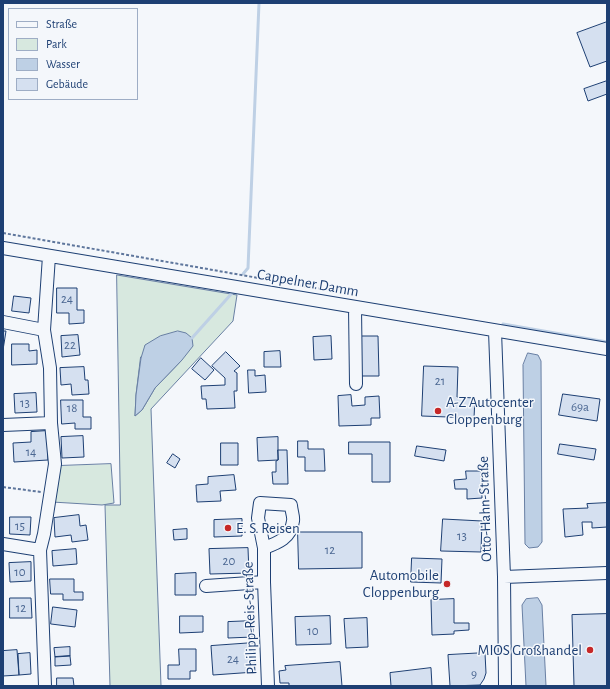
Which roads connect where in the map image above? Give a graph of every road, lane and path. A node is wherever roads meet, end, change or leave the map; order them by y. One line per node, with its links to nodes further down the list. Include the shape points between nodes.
1 (3, 233): 4 (path)
2 (3, 248): 3 (street, Cappelner Damm)
3 (49, 256): 5 (street, Cappelner Damm); 7 (street)
4 (341, 292)
5 (355, 308): 8 (street, Cappelner Damm); 10 (street)
6 (3, 322): 7 (street)
7 (44, 330): 11 (street, via 50,368)
8 (495, 331): 9 (street, Cappelner Damm); 19 (street, Otto-Hahn-Straße)
9 (607, 349)
10 (356, 384)
11 (51, 423): 12 (street); 14 (street, via 55,464)
12 (3, 425)
13 (3, 487): 14 (path)
14 (50, 494): 17 (street)
15 (3, 544): 17 (street)
16 (264, 548): 20 (street, Philipp-Reis-Straße)
17 (40, 550): 22 (street)
18 (607, 573): 19 (street)
19 (504, 577): 24 (street, Otto-Hahn-Straße)
20 (264, 582): 21 (street); 23 (street, Philipp-Reis-Straße)
21 (206, 586)
22 (46, 686)
23 (268, 686)
24 (505, 686)

